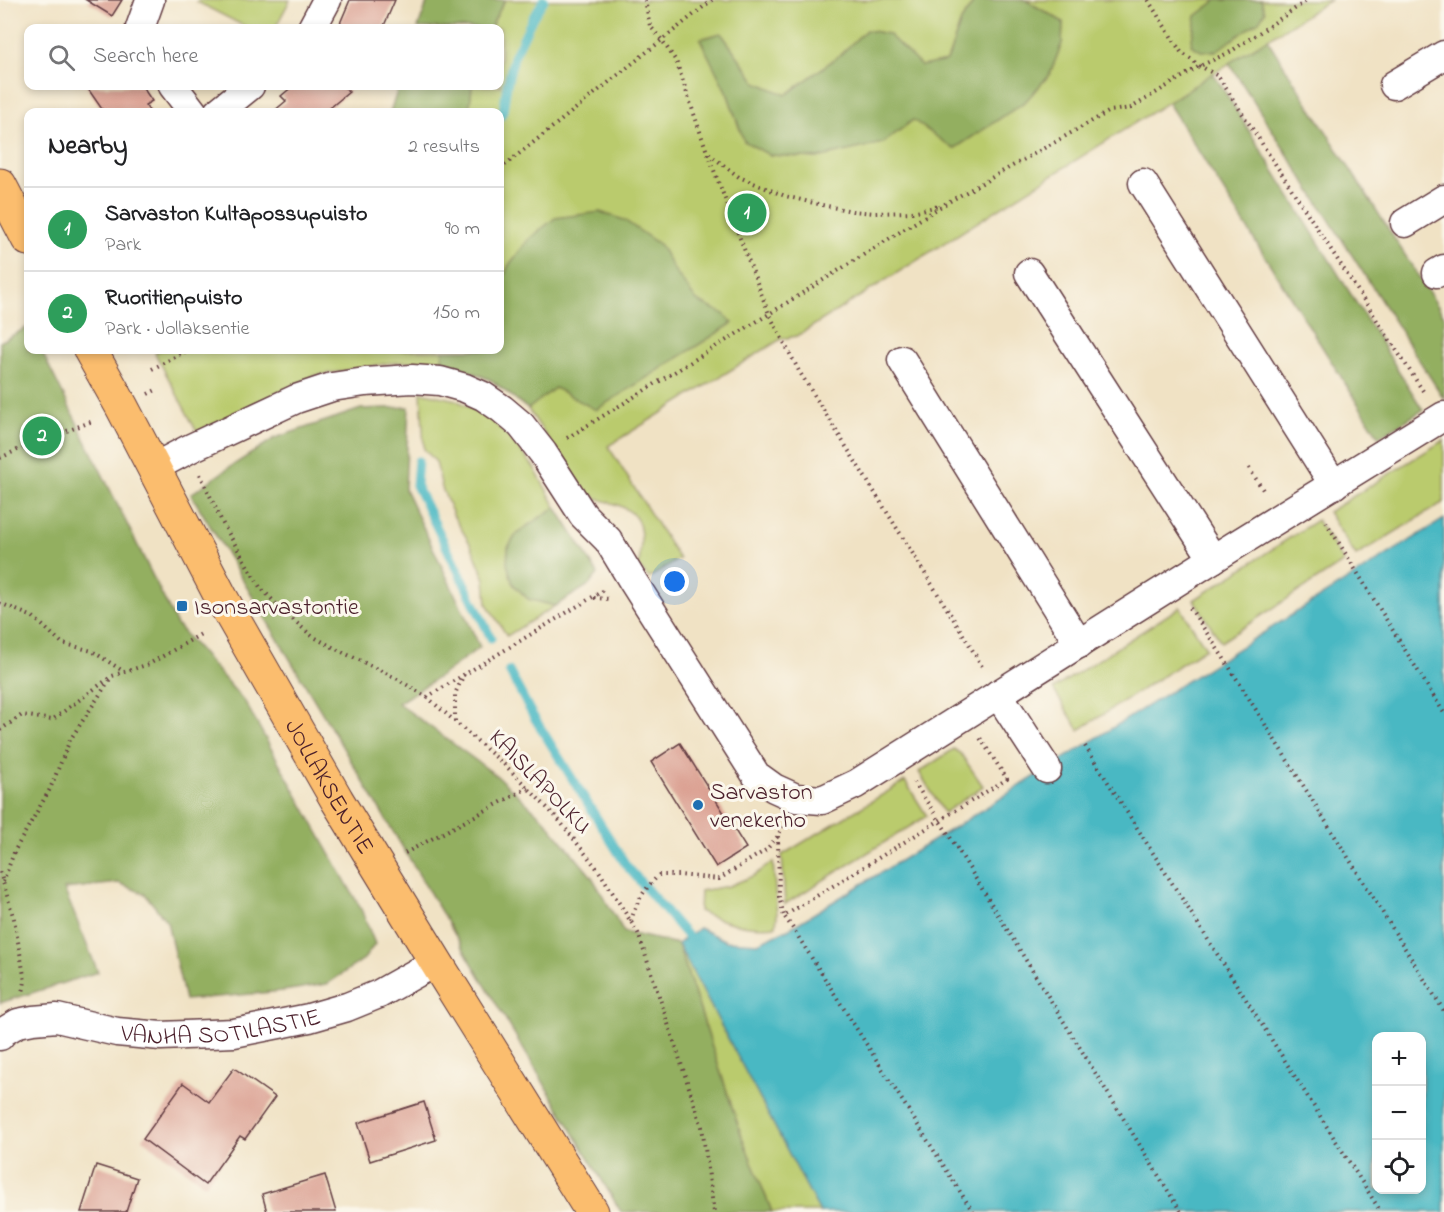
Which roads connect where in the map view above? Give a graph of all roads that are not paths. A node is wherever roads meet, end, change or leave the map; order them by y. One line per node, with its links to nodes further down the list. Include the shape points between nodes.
1 (150, 0): 3 (street)
2 (327, 0): 4 (street)
3 (141, 24)
4 (314, 24)
5 (1444, 55): 6 (street)
6 (1394, 85)
7 (176, 90): 9 (street)
8 (245, 90): 10 (street)
9 (190, 108)
10 (223, 108)
11 (1143, 183): 21 (street)
12 (0, 185): 15 (main road)
13 (1444, 199): 14 (street)
14 (1405, 223)
15 (24, 231)
16 (1029, 273): 22 (street)
17 (92, 354): 20 (main road, JOLLAKSENTIE)
18 (903, 360): 23 (street)
19 (1442, 417): 21 (street)
20 (153, 468): 24 (street, via 296,399 332,387 412,379 440,381 483,396 521,425 583,515 608,540 756,775 774,788 796,798 822,800 856,784); 26 (main road, JOLLAKSENTIE, via 337,800)
21 (1323, 492): 22 (street)
22 (1213, 559): 23 (street)
23 (1079, 644): 24 (street)
24 (998, 694): 25 (street)
25 (1047, 770)
26 (436, 963): 27 (street, VANHA SOTILASTIE, via 347,1007 234,1033 161,1036 117,1032 57,1018 33,1020); 28 (main road, JOLLAKSENTIE)
27 (9, 1030)
28 (592, 1212)

